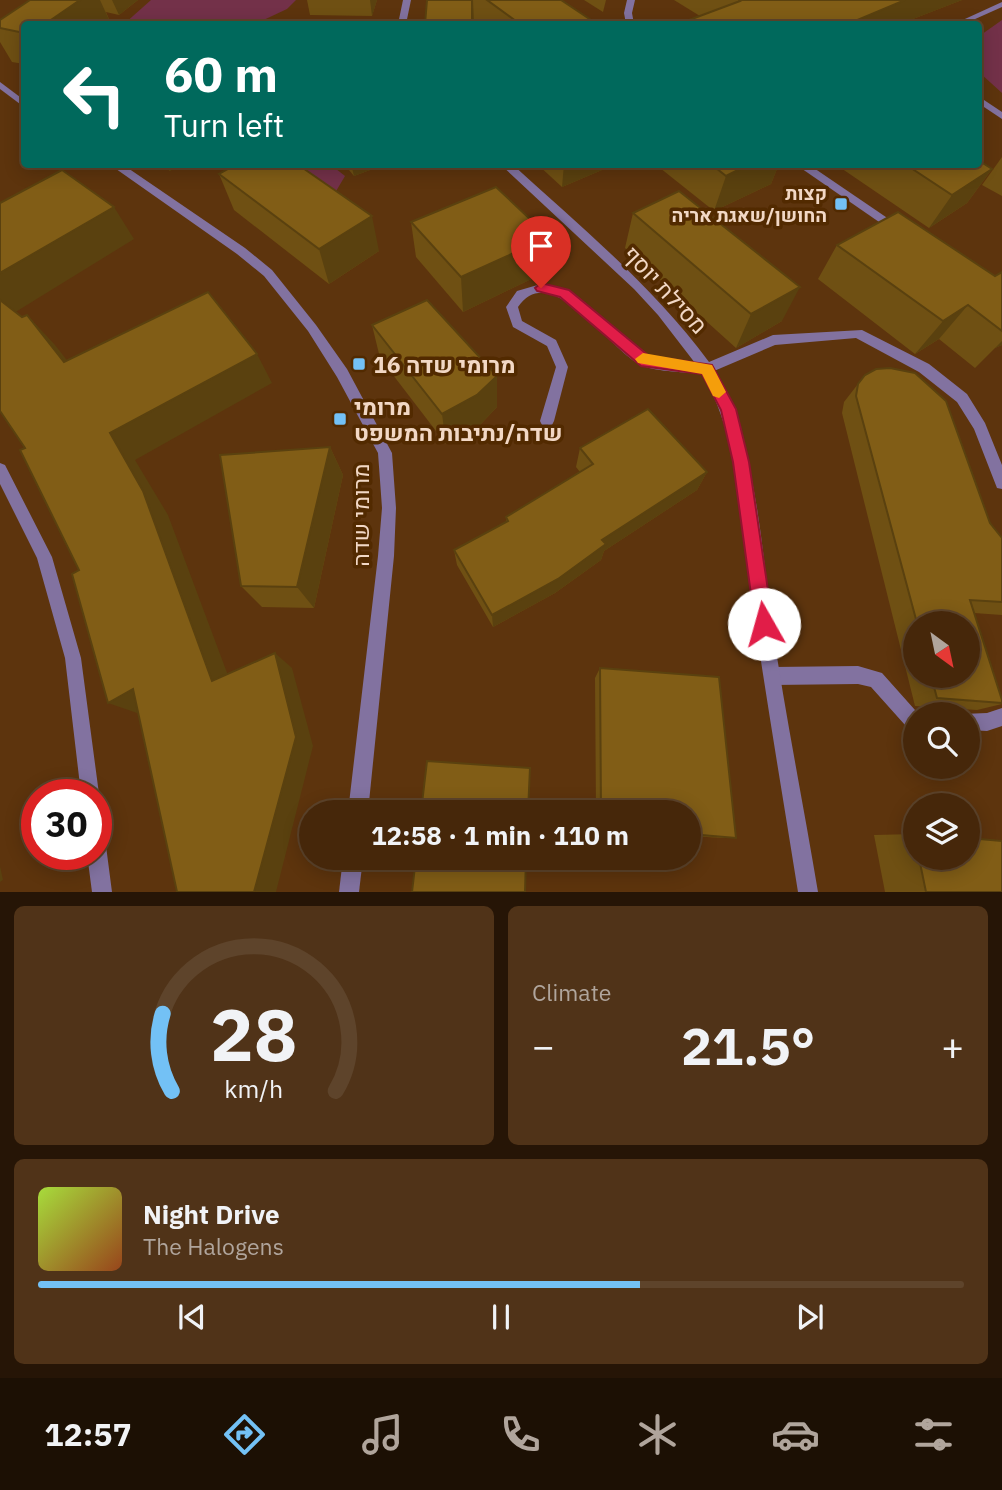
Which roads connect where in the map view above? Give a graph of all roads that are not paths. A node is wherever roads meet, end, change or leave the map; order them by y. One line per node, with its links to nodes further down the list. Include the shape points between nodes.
1 (407, 0): 4 (street)
2 (631, 0): 5 (street)
3 (1002, 4): 6 (street)
4 (403, 21)
5 (629, 21)
6 (965, 21)
7 (0, 85): 8 (street)
8 (21, 102)
9 (982, 102): 10 (street)
10 (1002, 116)
11 (120, 168): 24 (street, מרומי שדה, via 268,273 342,373 385,453 386,556)
12 (509, 168): 15 (street, מסילת יוסף, via 642,291)
13 (806, 168): 14 (street)
14 (912, 239)
15 (706, 369): 16 (street, via 646,362 564,293 541,288 522,294 512,307 517,324 552,344 562,367); 18 (street, via 773,340 858,333 924,368 962,398 980,428); 19 (street, מסילת יוסף, via 728,409 741,462)
16 (547, 421)
17 (0, 469): 23 (street, via 44,557 73,658)
18 (1002, 483)
19 (773, 677): 20 (street, via 858,675 877,679); 29 (street, מסילת יוסף)
20 (903, 710)
21 (1002, 717): 22 (street)
22 (980, 722)
23 (88, 779)
24 (359, 800)
25 (99, 870): 27 (street)
26 (352, 870): 28 (street)
27 (102, 891)
28 (349, 891)
29 (808, 891)

